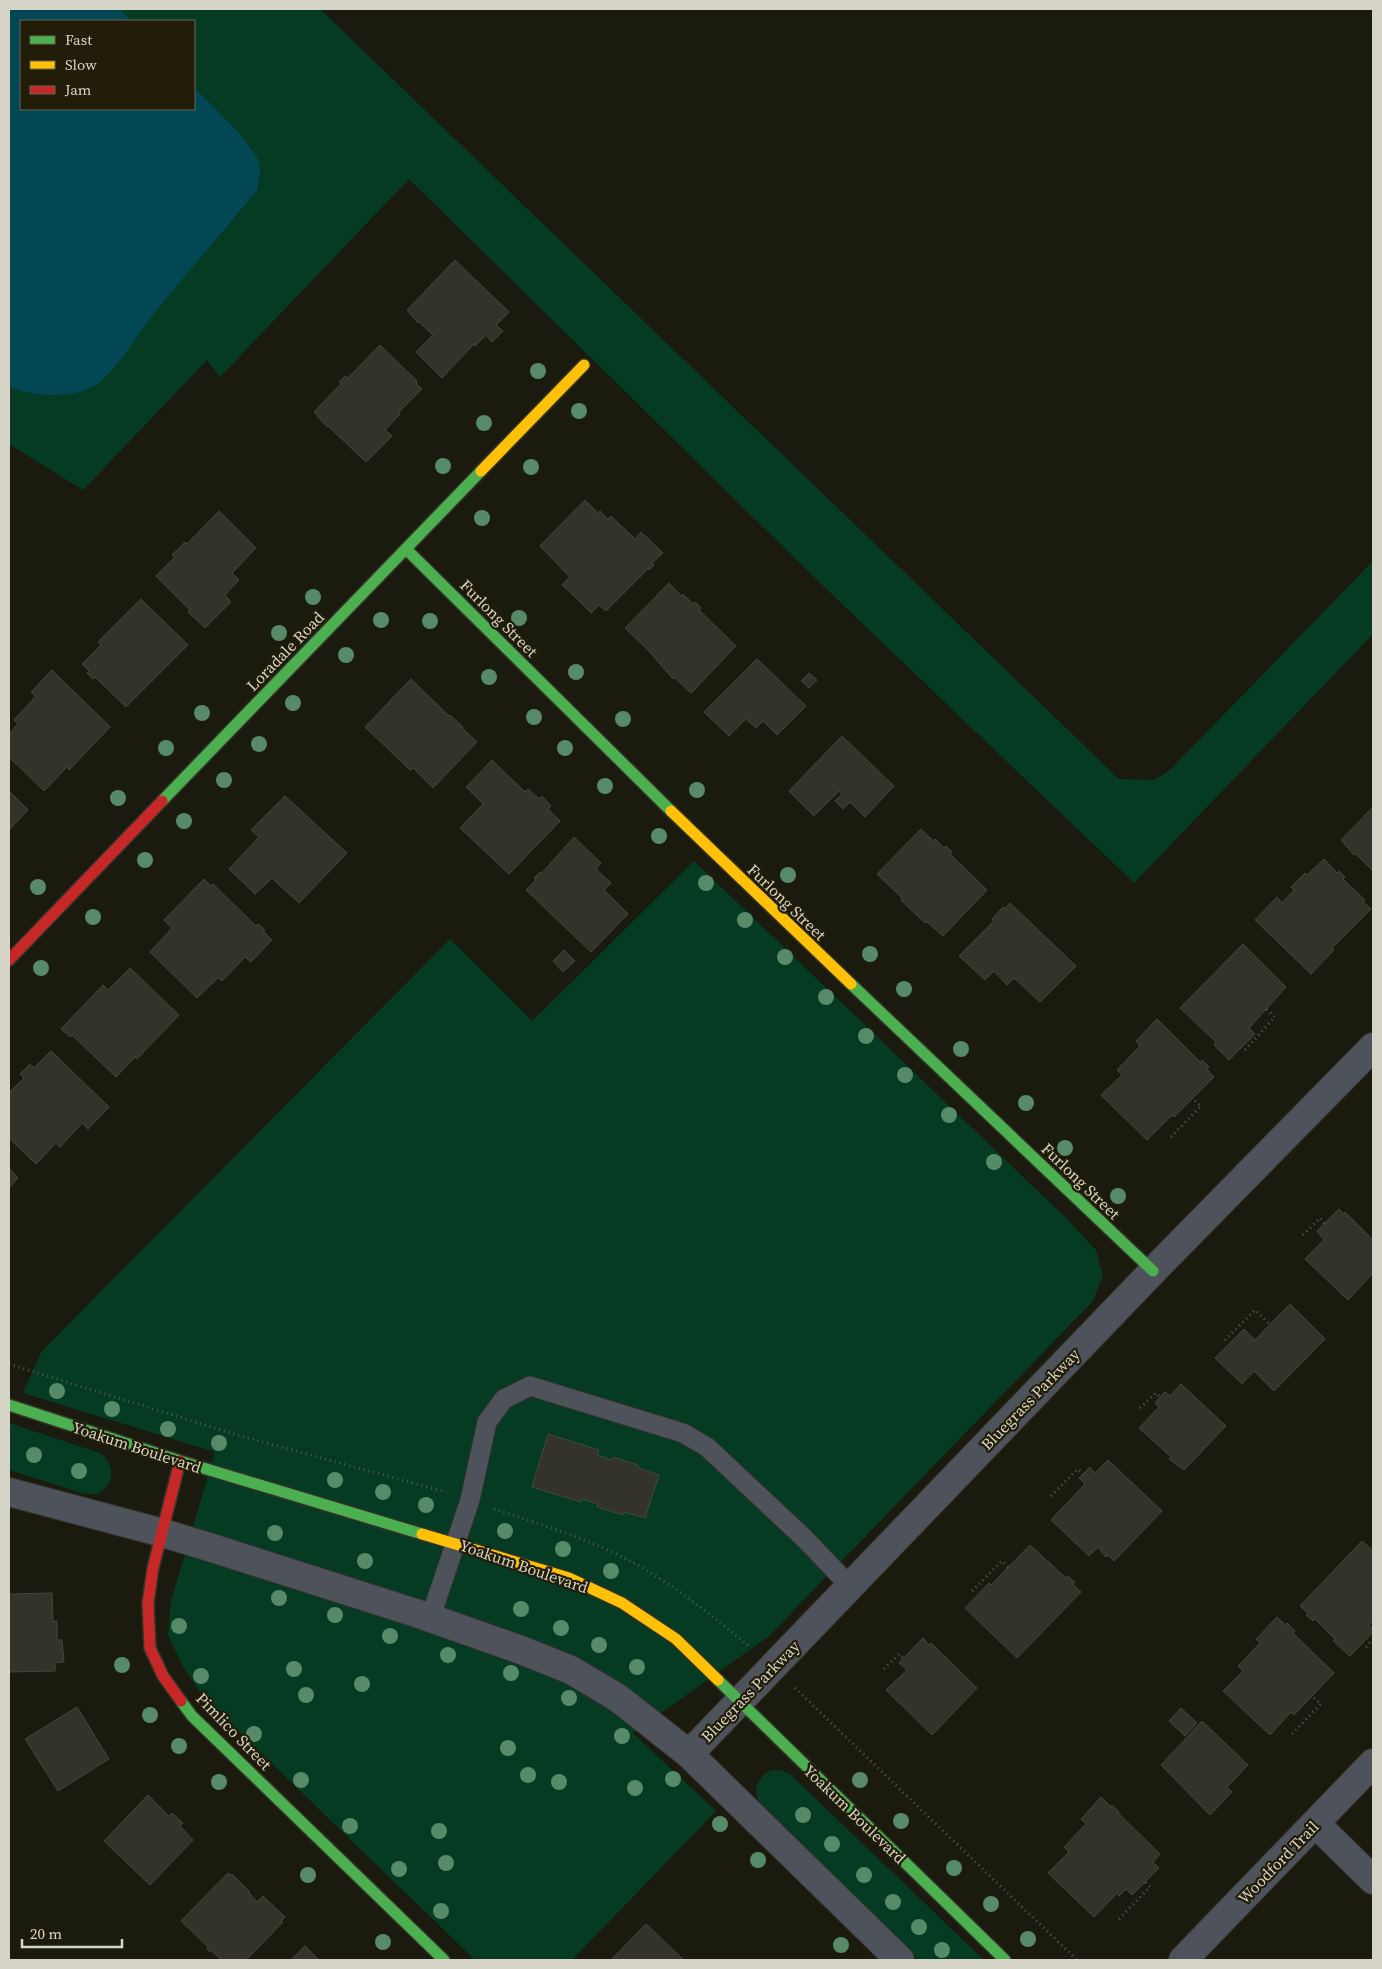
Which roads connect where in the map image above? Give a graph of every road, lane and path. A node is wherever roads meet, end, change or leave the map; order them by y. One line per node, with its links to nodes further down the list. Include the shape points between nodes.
1 (584, 365): 2 (street, Loradale Road)
2 (406, 549): 3 (street, Loradale Road); 11 (street, Furlong Street, via 707,847)
3 (9, 960)
4 (1265, 1008): 6 (path, via 1275,1018)
5 (1373, 1047): 11 (street, Bluegrass Parkway)
6 (1245, 1050)
7 (1193, 1098): 8 (path, via 1201,1106)
8 (1171, 1137)
9 (1325, 1224): 10 (path, via 1320,1218)
10 (1302, 1236)
11 (1153, 1271): 27 (street, Bluegrass Parkway)
12 (1270, 1325): 13 (path, via 1255,1310)
13 (1225, 1340)
14 (9, 1364): 21 (path, via 237,1435)
15 (1160, 1397): 17 (path, via 1156,1392)
16 (9, 1405): 18 (street, Yoakum Boulevard)
17 (1140, 1408)
18 (180, 1462): 24 (street, Pimlico Street); 25 (street, Yoakum Boulevard)
19 (1084, 1474): 22 (path, via 1078,1468)
20 (9, 1492): 24 (street)
21 (446, 1492)
22 (1051, 1496)
23 (486, 1506): 32 (path, via 569,1534 645,1569 690,1598)
24 (163, 1533): 29 (street); 45 (street, Pimlico Street, via 148,1603 150,1648 163,1676 192,1716)
25 (456, 1544): 27 (lane, via 470,1500 487,1422 504,1399 530,1386 683,1433 707,1447 805,1538); 29 (lane); 37 (street, Yoakum Boulevard, via 569,1578 622,1603 676,1639)
26 (1008, 1567): 28 (path, via 1002,1561)
27 (850, 1586): 37 (street, Bluegrass Parkway)
28 (972, 1591)
29 (430, 1619): 39 (street, via 571,1670 618,1698)
30 (1373, 1639): 31 (path)
31 (1366, 1647)
32 (753, 1650)
33 (904, 1659): 34 (path, via 899,1654)
34 (884, 1669)
35 (793, 1686): 48 (path)
36 (1312, 1696): 38 (path, via 1321,1704)
37 (740, 1702): 39 (street, Bluegrass Parkway); 47 (street, Yoakum Boulevard)
38 (1292, 1734)
39 (689, 1754): 46 (street)
40 (1373, 1762): 41 (street, Woodford Trail)
41 (1316, 1824): 42 (street); 49 (street, Woodford Trail)
42 (1373, 1880)
43 (1145, 1882): 44 (path, via 1150,1887)
44 (1119, 1919)
45 (444, 1960)
46 (900, 1960)
47 (1005, 1960)
48 (1077, 1960)
49 (1183, 1960)

